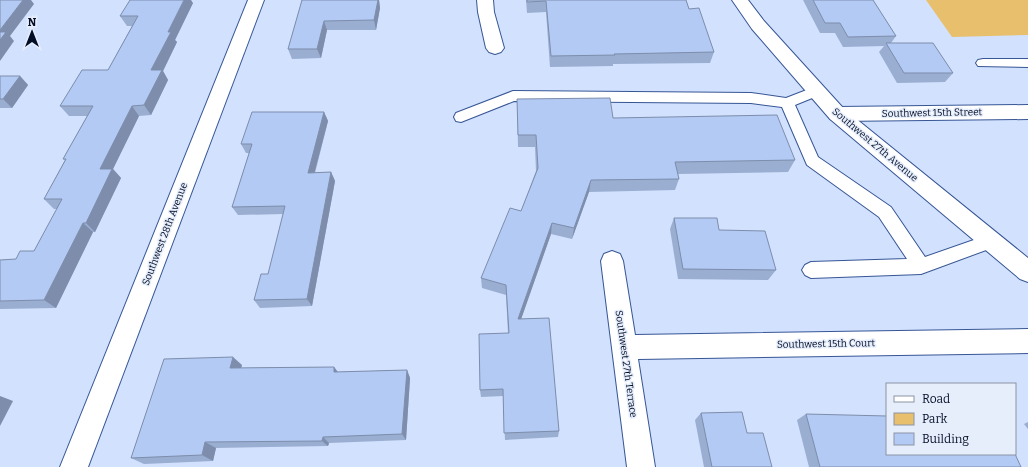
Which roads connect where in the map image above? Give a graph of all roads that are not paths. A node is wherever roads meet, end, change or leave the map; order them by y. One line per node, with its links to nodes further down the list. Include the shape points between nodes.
1 (256, 0): 19 (street, Southwest 28th Avenue)
2 (485, 0): 4 (street)
3 (740, 0): 7 (street, Southwest 27th Avenue, via 758,25)
4 (495, 48)
5 (983, 63): 6 (lane)
6 (1028, 63)
7 (817, 92): 8 (lane); 10 (street, Southwest 27th Avenue)
8 (787, 103): 11 (lane, via 751,98 513,96); 14 (lane, via 812,161 885,212)
9 (1028, 112): 10 (street, Southwest 15th Street)
10 (837, 114): 12 (street, Southwest 27th Avenue)
11 (461, 117)
12 (991, 241): 14 (lane); 16 (street, Southwest 27th Avenue)
13 (612, 261): 18 (street, Southwest 27th Terrace)
14 (921, 266): 15 (lane)
15 (811, 270)
16 (1028, 272)
17 (1028, 341): 18 (street, Southwest 15th Court)
18 (624, 347): 20 (street, Southwest 27th Terrace)
19 (74, 467)
20 (641, 467)

